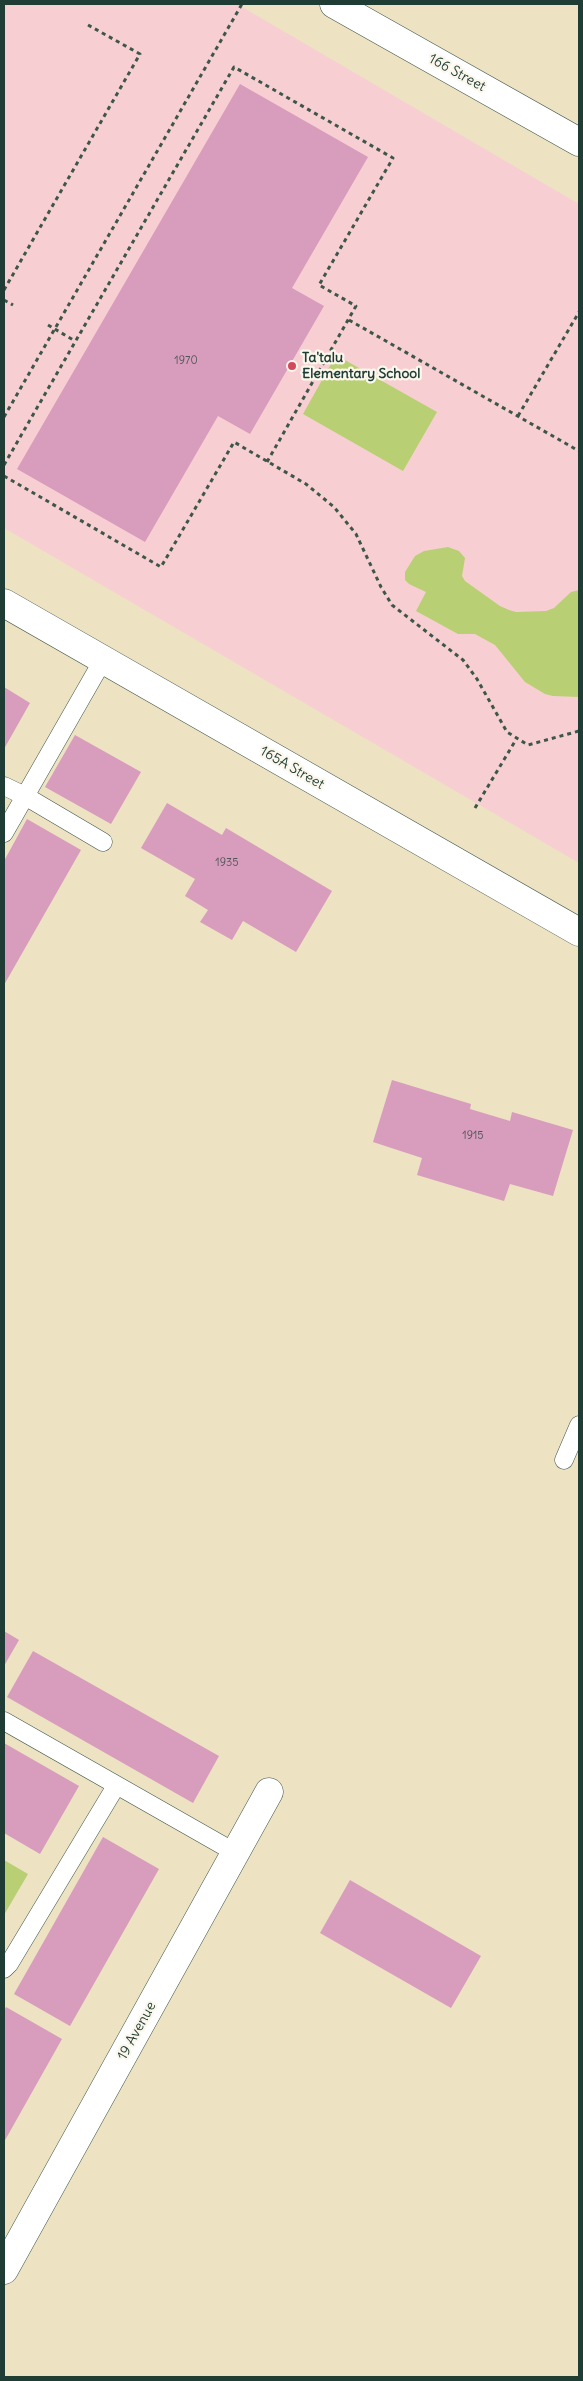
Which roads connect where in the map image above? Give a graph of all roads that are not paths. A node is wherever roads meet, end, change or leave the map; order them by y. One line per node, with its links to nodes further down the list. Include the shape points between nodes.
1 (334, 4): 2 (street, 166 Street)
2 (579, 142)
3 (4, 603): 4 (street, 165A Street)
4 (103, 660): 6 (lane); 9 (street, 165A Street)
5 (4, 786): 6 (lane)
6 (25, 796): 7 (lane); 8 (lane)
7 (4, 834)
8 (103, 842)
9 (579, 932)
10 (579, 1425): 11 (lane)
11 (564, 1460)
12 (4, 1721): 13 (lane)
13 (116, 1786): 15 (lane); 16 (lane)
14 (269, 1792): 15 (street, 19 Avenue)
15 (236, 1853): 17 (street, 19 Avenue)
16 (4, 1969)
17 (4, 2270)

